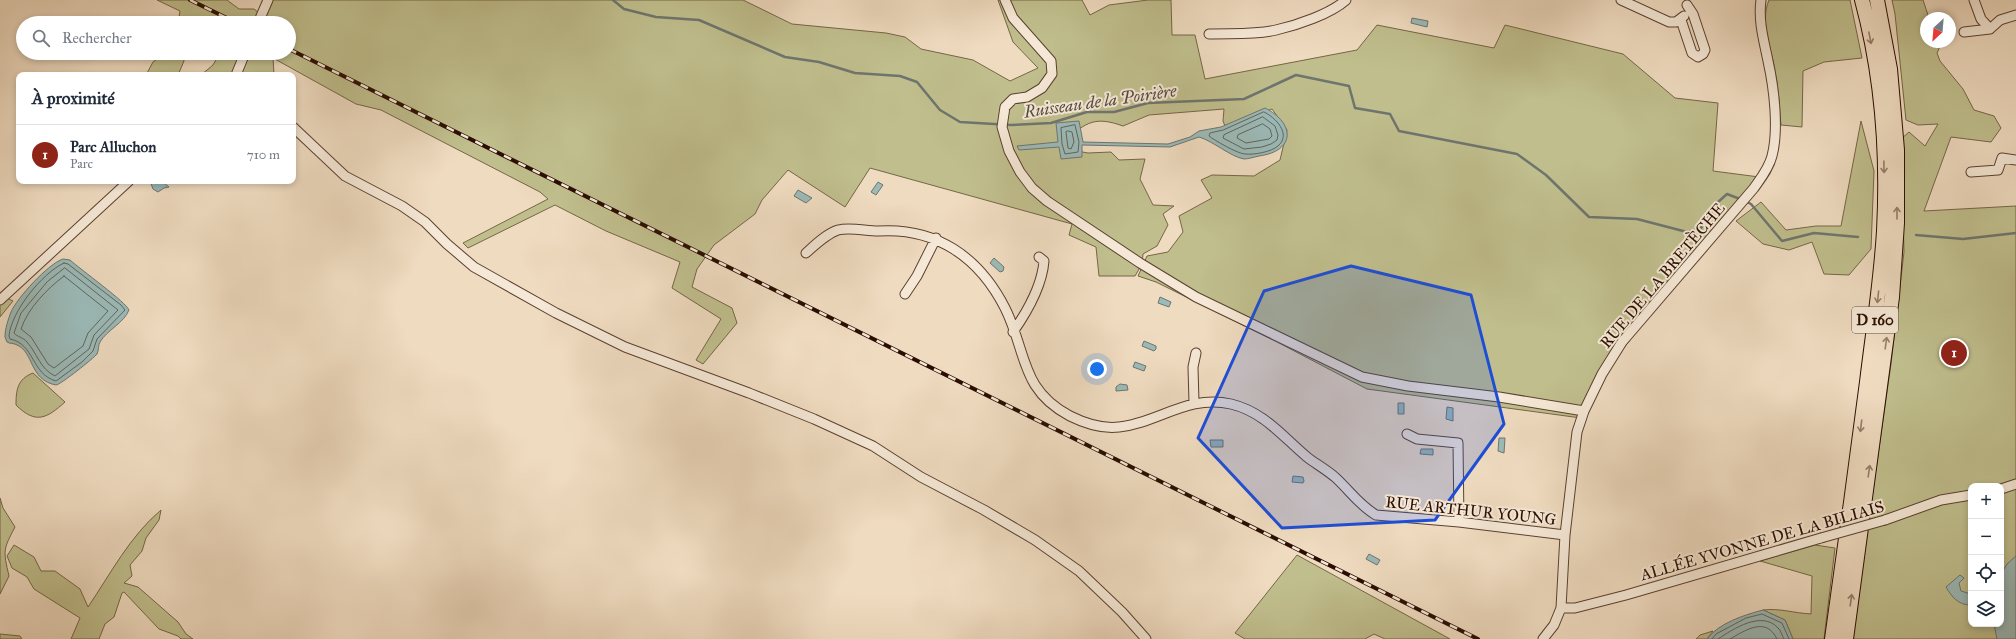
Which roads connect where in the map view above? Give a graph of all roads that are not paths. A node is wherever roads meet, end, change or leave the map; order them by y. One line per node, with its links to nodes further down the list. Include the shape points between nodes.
1 (268, 0): 11 (street)
2 (1005, 0): 30 (street, via 1013,18 1051,61 1052,74 1042,88 1027,97 1013,99 1005,107 1003,123 1009,151 1020,172 1046,201 1140,264 1196,297 1362,377)
3 (1346, 0): 15 (street, via 1339,7 1316,17 1276,30)
4 (1621, 0): 12 (street, via 1669,22)
5 (1761, 0): 30 (street, RUE DE LA BRETÈCHE, via 1761,28 1770,70 1774,140 1767,168 1740,205 1622,342 1602,374)
6 (1862, 0): 40 (highway, D 160, one-way to 40, via 1878,88 1884,164 1884,233)
7 (1877, 0): 41 (highway, D 160, one-way to 7, via 1892,297 1897,223 1897,150 1890,76)
8 (1974, 0): 13 (street, via 1981,20)
9 (1686, 2): 12 (street, via 1685,14); 12 (street, via 1693,14 1705,50 1698,57 1692,54)
10 (2016, 15): 13 (street, via 2000,20)
11 (261, 16)
12 (1681, 20)
13 (1990, 28): 14 (street)
14 (1964, 32)
15 (1209, 34)
16 (242, 60): 17 (street)
17 (238, 72)
18 (296, 130): 38 (street, via 345,176 402,206 425,222 474,267 556,313 624,347 749,393 867,443 920,477 1035,540 1080,571)
19 (2016, 160): 20 (street, via 2002,158 1998,170)
20 (1971, 172)
21 (126, 184): 26 (street)
22 (936, 238): 23 (street, RUE ARTHUR YOUNG, via 893,229 839,230 826,236); 25 (street); 27 (street, RUE ARTHUR YOUNG, via 967,258 988,281 1006,309)
23 (806, 253)
24 (1039, 256): 27 (street, via 1044,261 1043,270 1023,318)
25 (905, 294)
26 (0, 300)
27 (1014, 332): 29 (street, RUE ARTHUR YOUNG, via 1037,390 1054,407 1083,422 1118,427)
28 (1196, 353): 29 (street, via 1193,366)
29 (1194, 403): 35 (street, RUE ARTHUR YOUNG, via 1230,404 1250,410 1267,420 1309,459 1336,477 1364,508 1376,515)
30 (1584, 411): 36 (street, RUE DE LA BRETÈCHE, via 1578,432)
31 (1407, 434): 35 (street, via 1416,439 1458,442)
32 (2016, 484): 33 (street)
33 (2004, 488)
34 (1968, 496): 37 (street, ALLÉE YVONNE DE LA BILIAIS, bridge, via 1942,500 1885,520 1626,596 1575,608)
35 (1459, 522): 36 (street, RUE ARTHUR YOUNG)
36 (1564, 535): 37 (street, RUE DE LA BRETÈCHE)
37 (1561, 608): 39 (street, RUE DE LA BRETÈCHE, via 1554,625)
38 (1146, 639)
39 (1543, 639)
40 (1832, 639)
41 (1846, 639)

